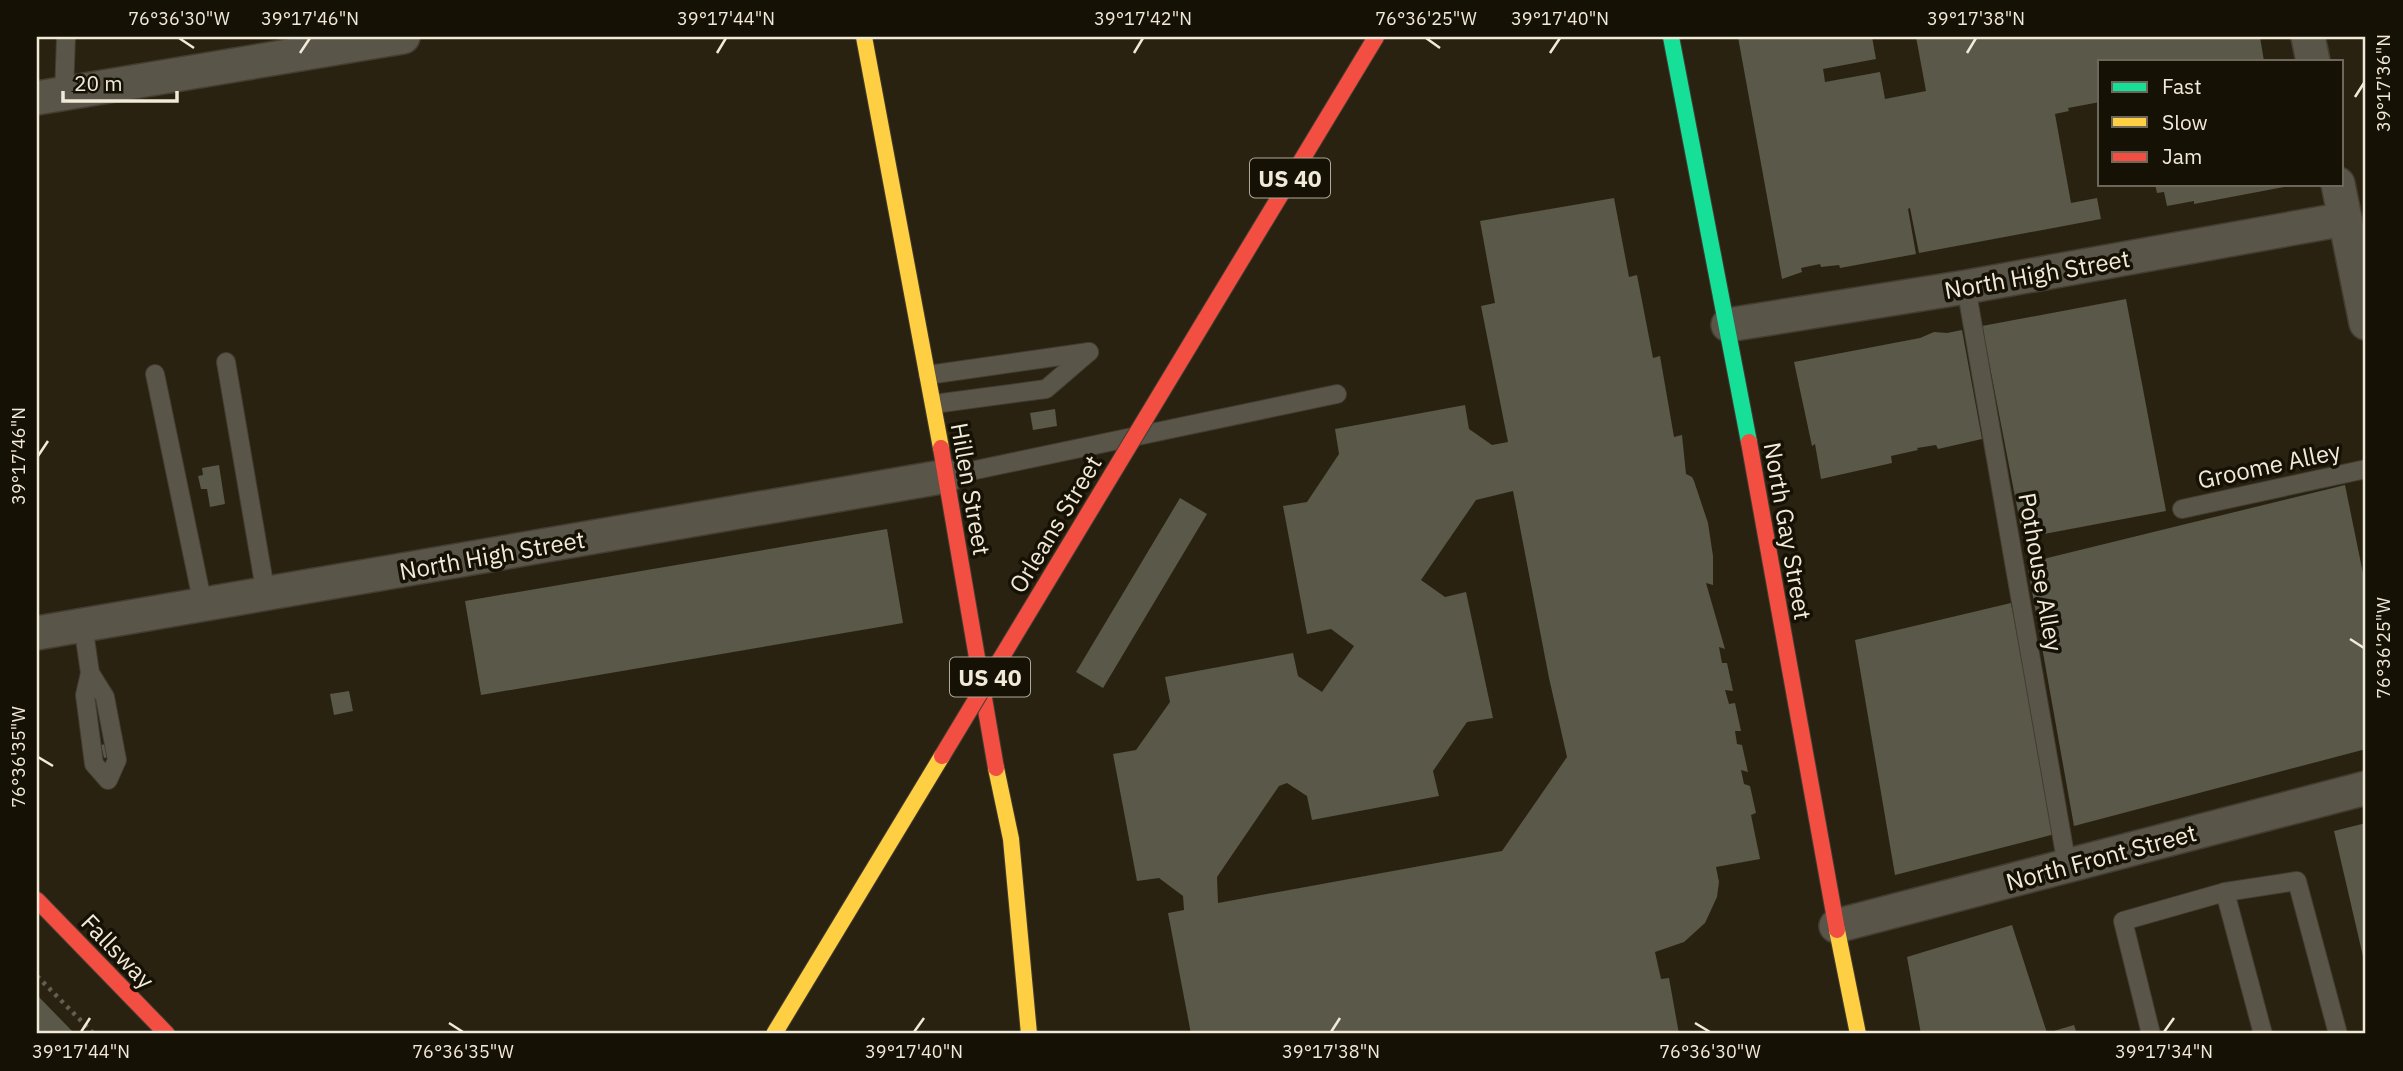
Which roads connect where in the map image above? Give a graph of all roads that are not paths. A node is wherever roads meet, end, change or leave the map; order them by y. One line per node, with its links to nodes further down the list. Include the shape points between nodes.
1 (66, 37): 8 (lane)
2 (403, 37): 8 (street)
3 (864, 37): 16 (main road, Hillen Street)
4 (1376, 37): 33 (main road, Orleans Street / US 40, bridge)
5 (1671, 37): 13 (main road, North Gay Street)
6 (2308, 37): 7 (street)
7 (2313, 60)
8 (51, 96)
9 (2339, 186): 10 (street)
10 (2356, 216): 11 (street, North High Street); 12 (street)
11 (1966, 287): 13 (street, North High Street); 28 (lane, Pothouse Alley)
12 (2366, 323)
13 (1728, 325): 31 (main road, North Gay Street)
14 (226, 362): 22 (lane)
15 (155, 374): 23 (lane)
16 (928, 375): 18 (main road, Hillen Street); 18 (lane, via 1089,352 1046,389)
17 (1337, 394): 20 (lane)
18 (934, 404): 20 (main road, Hillen Street)
19 (2366, 469): 21 (lane, Groome Alley)
20 (947, 476): 22 (street, North High Street); 34 (main road, Hillen Street, via 988,729 1011,839)
21 (2182, 509)
22 (266, 595): 23 (street, North High Street)
23 (203, 605): 24 (street, North High Street)
24 (83, 625): 25 (street, North High Street); 26 (lane)
25 (37, 633)
26 (90, 673): 26 (lane, via 85,695 94,764 108,780 117,760 105,696)
27 (2366, 788): 28 (street, North Front Street)
28 (2067, 866): 31 (street, North Front Street)
29 (2225, 892): 36 (lane, via 2123,921); 37 (lane); 38 (lane, via 2297,881)
30 (37, 900): 32 (main road, Fallsway)
31 (1836, 926): 35 (main road, North Gay Street)
32 (167, 1034)
33 (775, 1034)
34 (1029, 1034)
35 (1858, 1034)
36 (2151, 1034)
37 (2263, 1034)
38 (2338, 1034)

